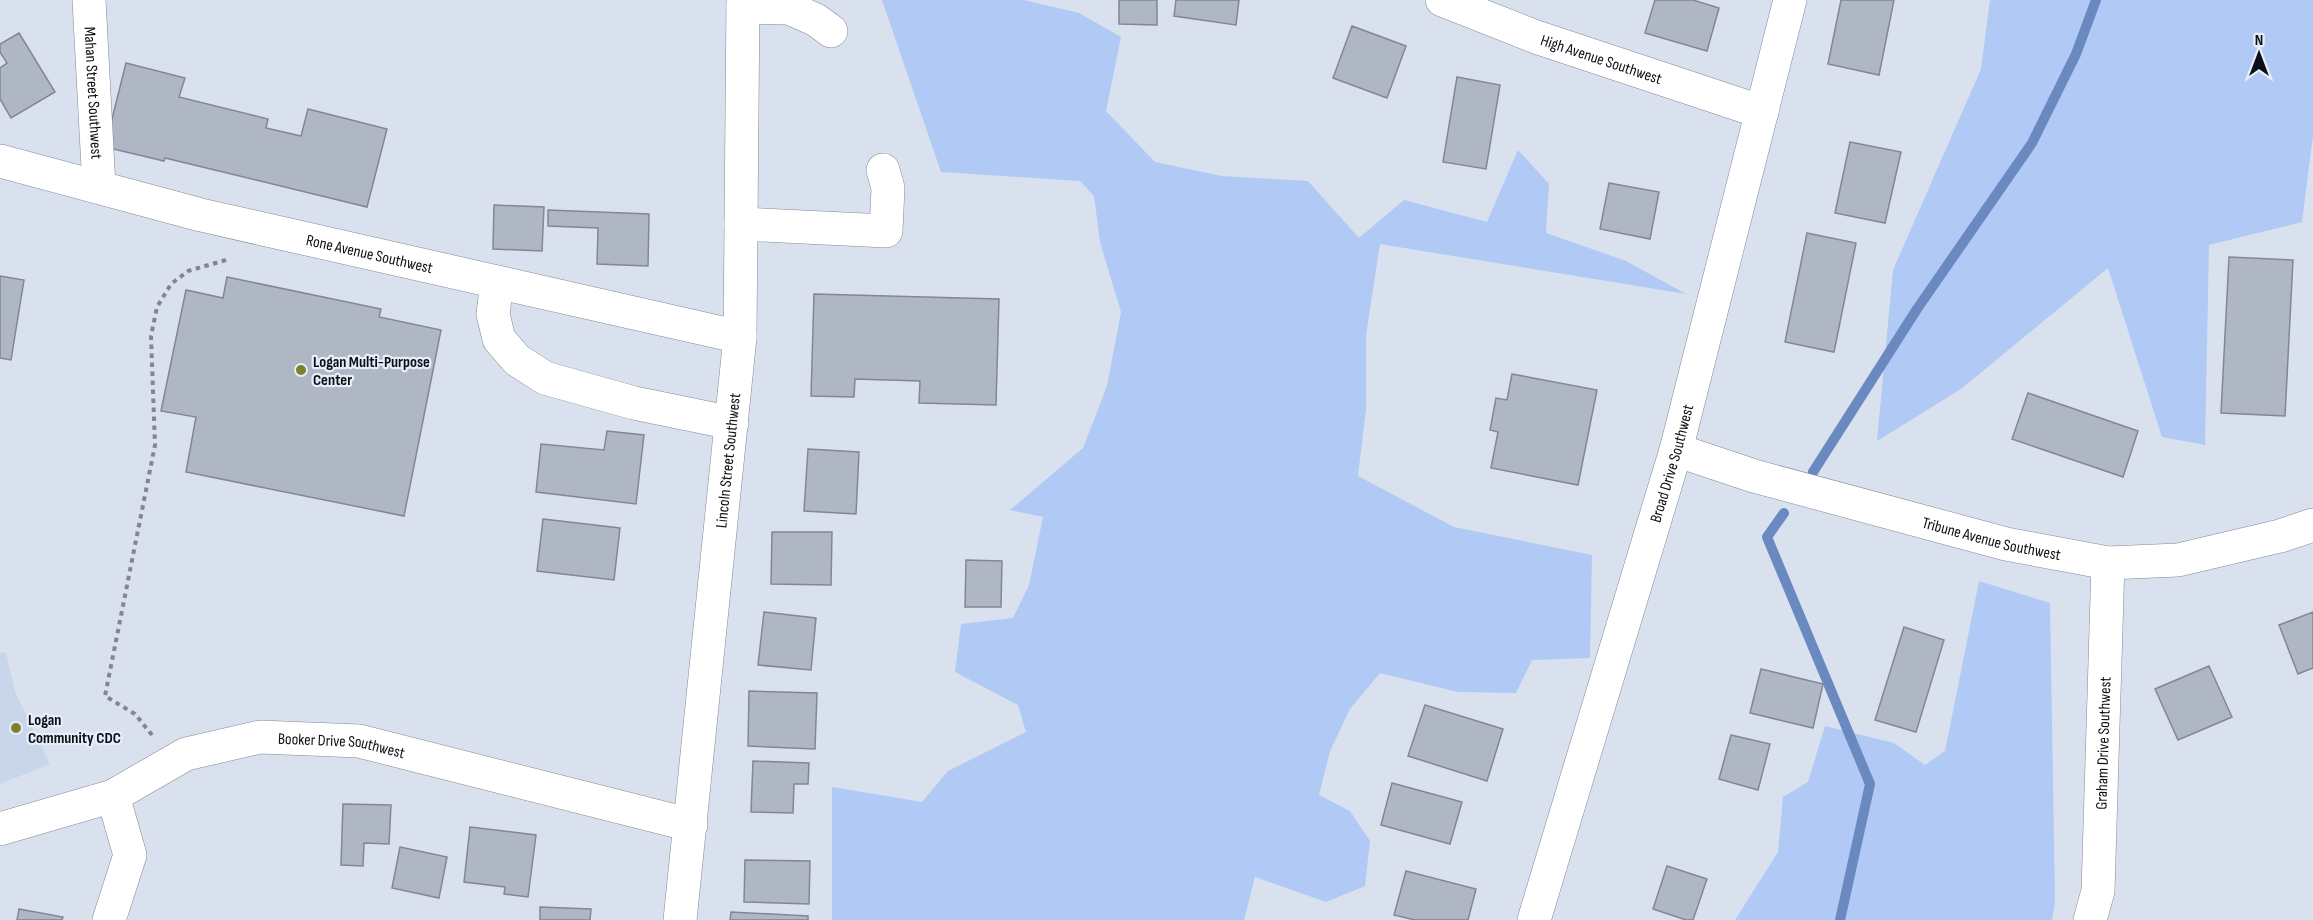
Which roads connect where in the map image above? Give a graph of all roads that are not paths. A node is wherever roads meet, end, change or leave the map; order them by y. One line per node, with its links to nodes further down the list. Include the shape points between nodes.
1 (89, 0): 9 (street, Mahan Street Southwest)
2 (1442, 0): 6 (street, High Avenue Southwest, via 1536,37)
3 (1790, 0): 6 (street, Broad Drive Southwest)
4 (743, 3): 5 (street, via 789,8); 10 (street, Lincoln Street Southwest)
5 (831, 31)
6 (1762, 112): 14 (street, Broad Drive Southwest)
7 (0, 160): 9 (street, Rone Avenue Southwest)
8 (883, 170): 10 (street, via 888,188 886,231)
9 (99, 187): 11 (street, Rone Avenue Southwest, via 201,215)
10 (741, 224): 12 (street, Lincoln Street Southwest)
11 (497, 282): 12 (street, Rone Avenue Southwest); 13 (street, via 493,315 499,339 517,360 545,378 634,403)
12 (740, 337): 13 (street, Lincoln Street Southwest)
13 (732, 423): 18 (street, Lincoln Street Southwest)
14 (1676, 450): 16 (street, Tribune Avenue Southwest, via 1754,476 1994,541); 22 (street, Broad Drive Southwest)
15 (2313, 525): 16 (street, Tribune Avenue Southwest, via 2178,560)
16 (2108, 563): 23 (street, Graham Drive Southwest, via 2097,891)
17 (113, 796): 18 (street, Booker Drive Southwest, via 186,754 260,737 359,741); 19 (street, Booker Drive Southwest); 20 (street, via 130,855)
18 (691, 825): 21 (street, Lincoln Street Southwest)
19 (0, 829)
20 (109, 920)
21 (680, 920)
22 (1534, 920)
23 (2090, 920)

